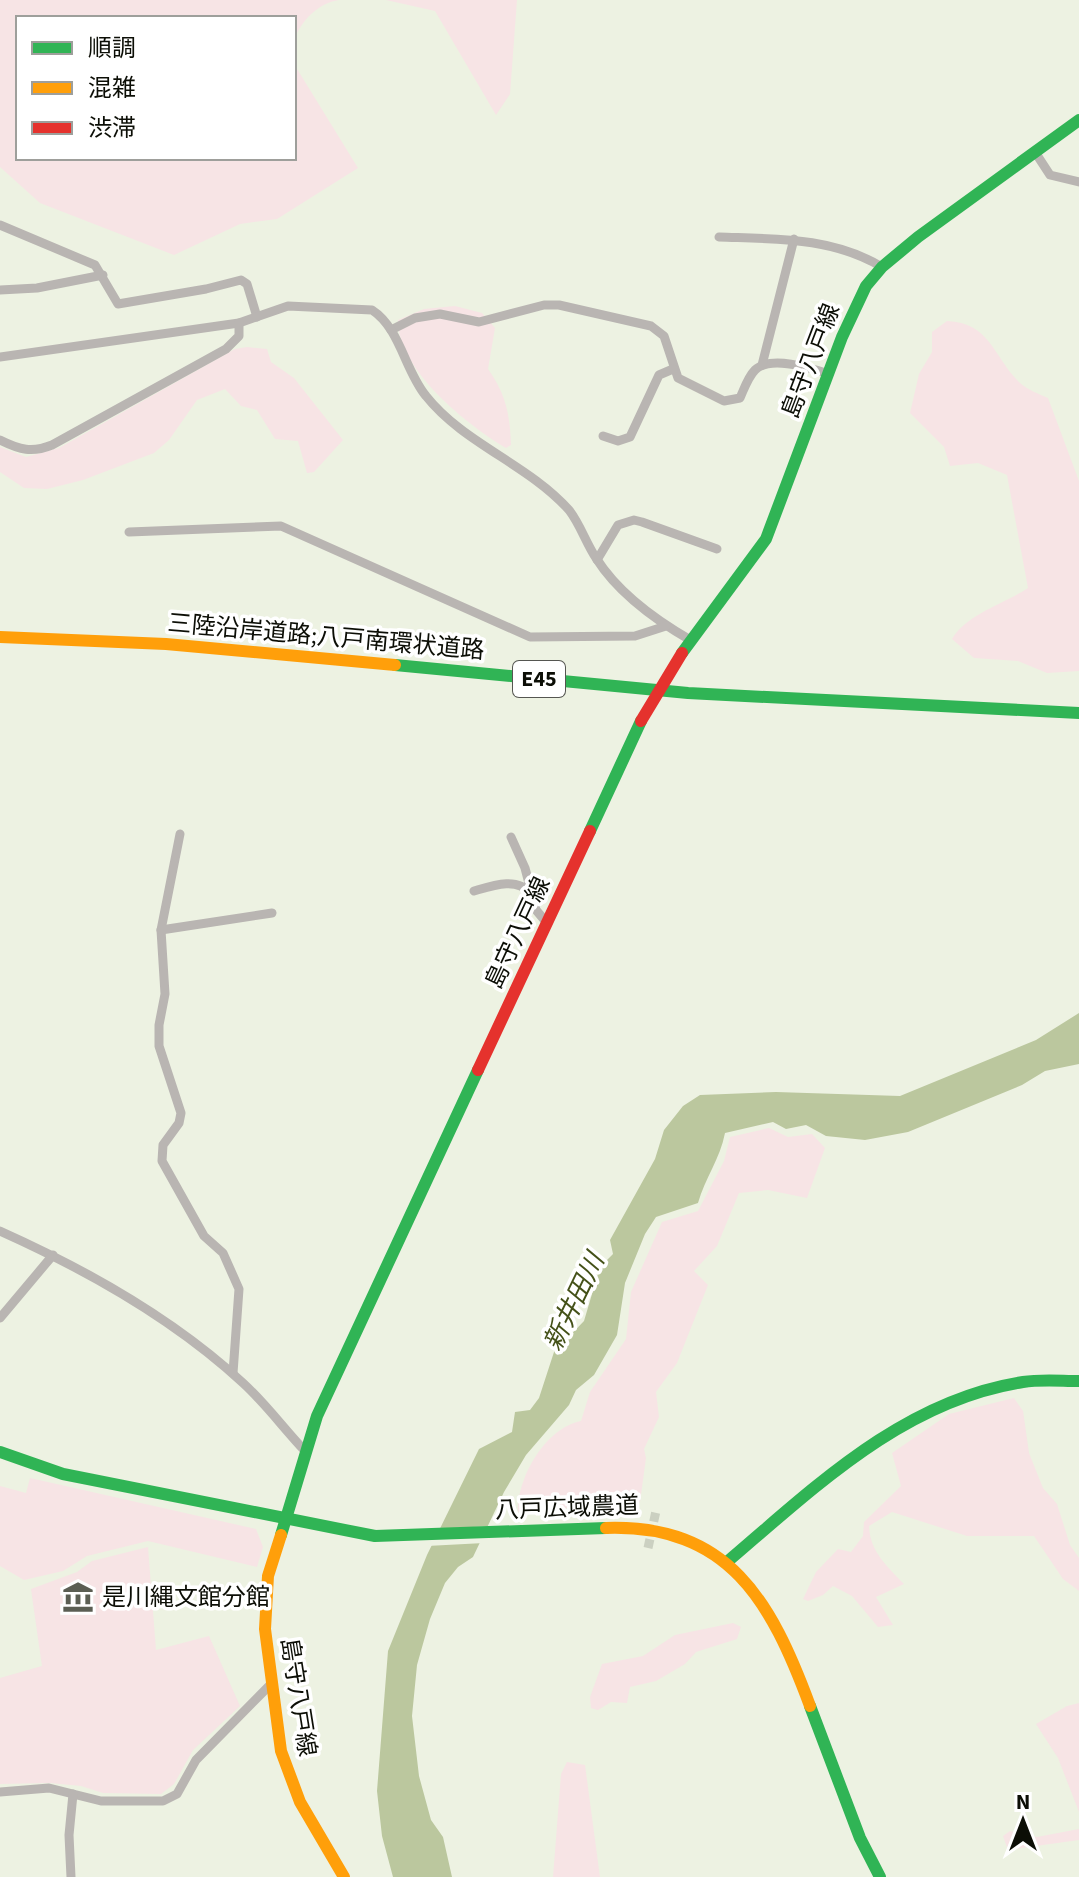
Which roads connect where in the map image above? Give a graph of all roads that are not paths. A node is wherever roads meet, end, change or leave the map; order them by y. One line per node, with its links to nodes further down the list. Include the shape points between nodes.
1 (1079, 120): 2 (main road, 島守八戸線)
2 (1035, 152): 3 (street, via 1050,175); 7 (main road, 島守八戸線)
3 (1079, 182)
4 (0, 225): 8 (street, via 95,265)
5 (719, 237): 6 (street)
6 (794, 239): 7 (street, via 842,249); 14 (street)
7 (882, 267): 16 (main road, 島守八戸線, via 854,307)
8 (103, 275): 9 (street); 10 (street, via 118,304 241,280)
9 (0, 290)
10 (257, 317): 11 (street); 12 (street, via 288,306 372,310)
11 (239, 323): 13 (street); 18 (street, via 239,336 226,349 77,433 36,451)
12 (391, 330): 15 (street, via 440,314 479,322 559,305 651,326 664,336); 21 (street, via 427,398 569,511)
13 (0, 357)
14 (762, 365): 15 (street, via 740,398 731,401 686,383); 16 (street)
15 (673, 369): 17 (street, via 659,375 630,437 618,441)
16 (829, 374): 24 (main road, 島守八戸線, via 766,539)
17 (603, 436)
18 (0, 440)
19 (129, 532): 22 (street, via 281,526 530,637 635,636)
20 (717, 549): 21 (street, via 634,520 618,525)
21 (597, 560): 22 (street)
22 (666, 626): 24 (street)
23 (0, 637): 25 (main road, 三陸沿岸道路;八戸南環状道路 / E45, via 181,645 688,693)
24 (692, 641): 31 (main road, 島守八戸線, bridge, via 641,721)
25 (1079, 713)
26 (180, 834): 32 (street)
27 (511, 837): 29 (street)
28 (474, 891): 29 (street, via 508,884 527,888)
29 (532, 896): 31 (street)
30 (272, 913): 32 (street)
31 (547, 923): 38 (main road, 島守八戸線)
32 (161, 930): 36 (street, via 165,994 159,1046 181,1113 163,1145 162,1161 204,1236 223,1253 239,1289)
33 (0, 1231): 34 (street)
34 (53, 1255): 35 (street); 36 (street, via 136,1302)
35 (0, 1318)
36 (233, 1373): 38 (street)
37 (1079, 1381): 41 (main road, via 1025,1381 930,1408 859,1452)
38 (305, 1451): 40 (main road, 島守八戸線)
39 (0, 1452): 40 (main road, 八戸広域農道, via 63,1474)
40 (287, 1521): 41 (main road, 八戸広域農道, via 404,1537 603,1526 656,1529 696,1541); 42 (main road, 島守八戸線, via 265,1601)
41 (727, 1562): 47 (main road, 八戸広域農道, via 760,1599 780,1634 852,1823)
42 (270, 1685): 44 (street, via 196,1760 177,1794 163,1801 138,1802); 46 (main road, 島守八戸線, via 290,1778)
43 (0, 1792): 44 (street, via 49,1788)
44 (73, 1794): 45 (street)
45 (71, 1877)
46 (344, 1877)
47 (880, 1877)

